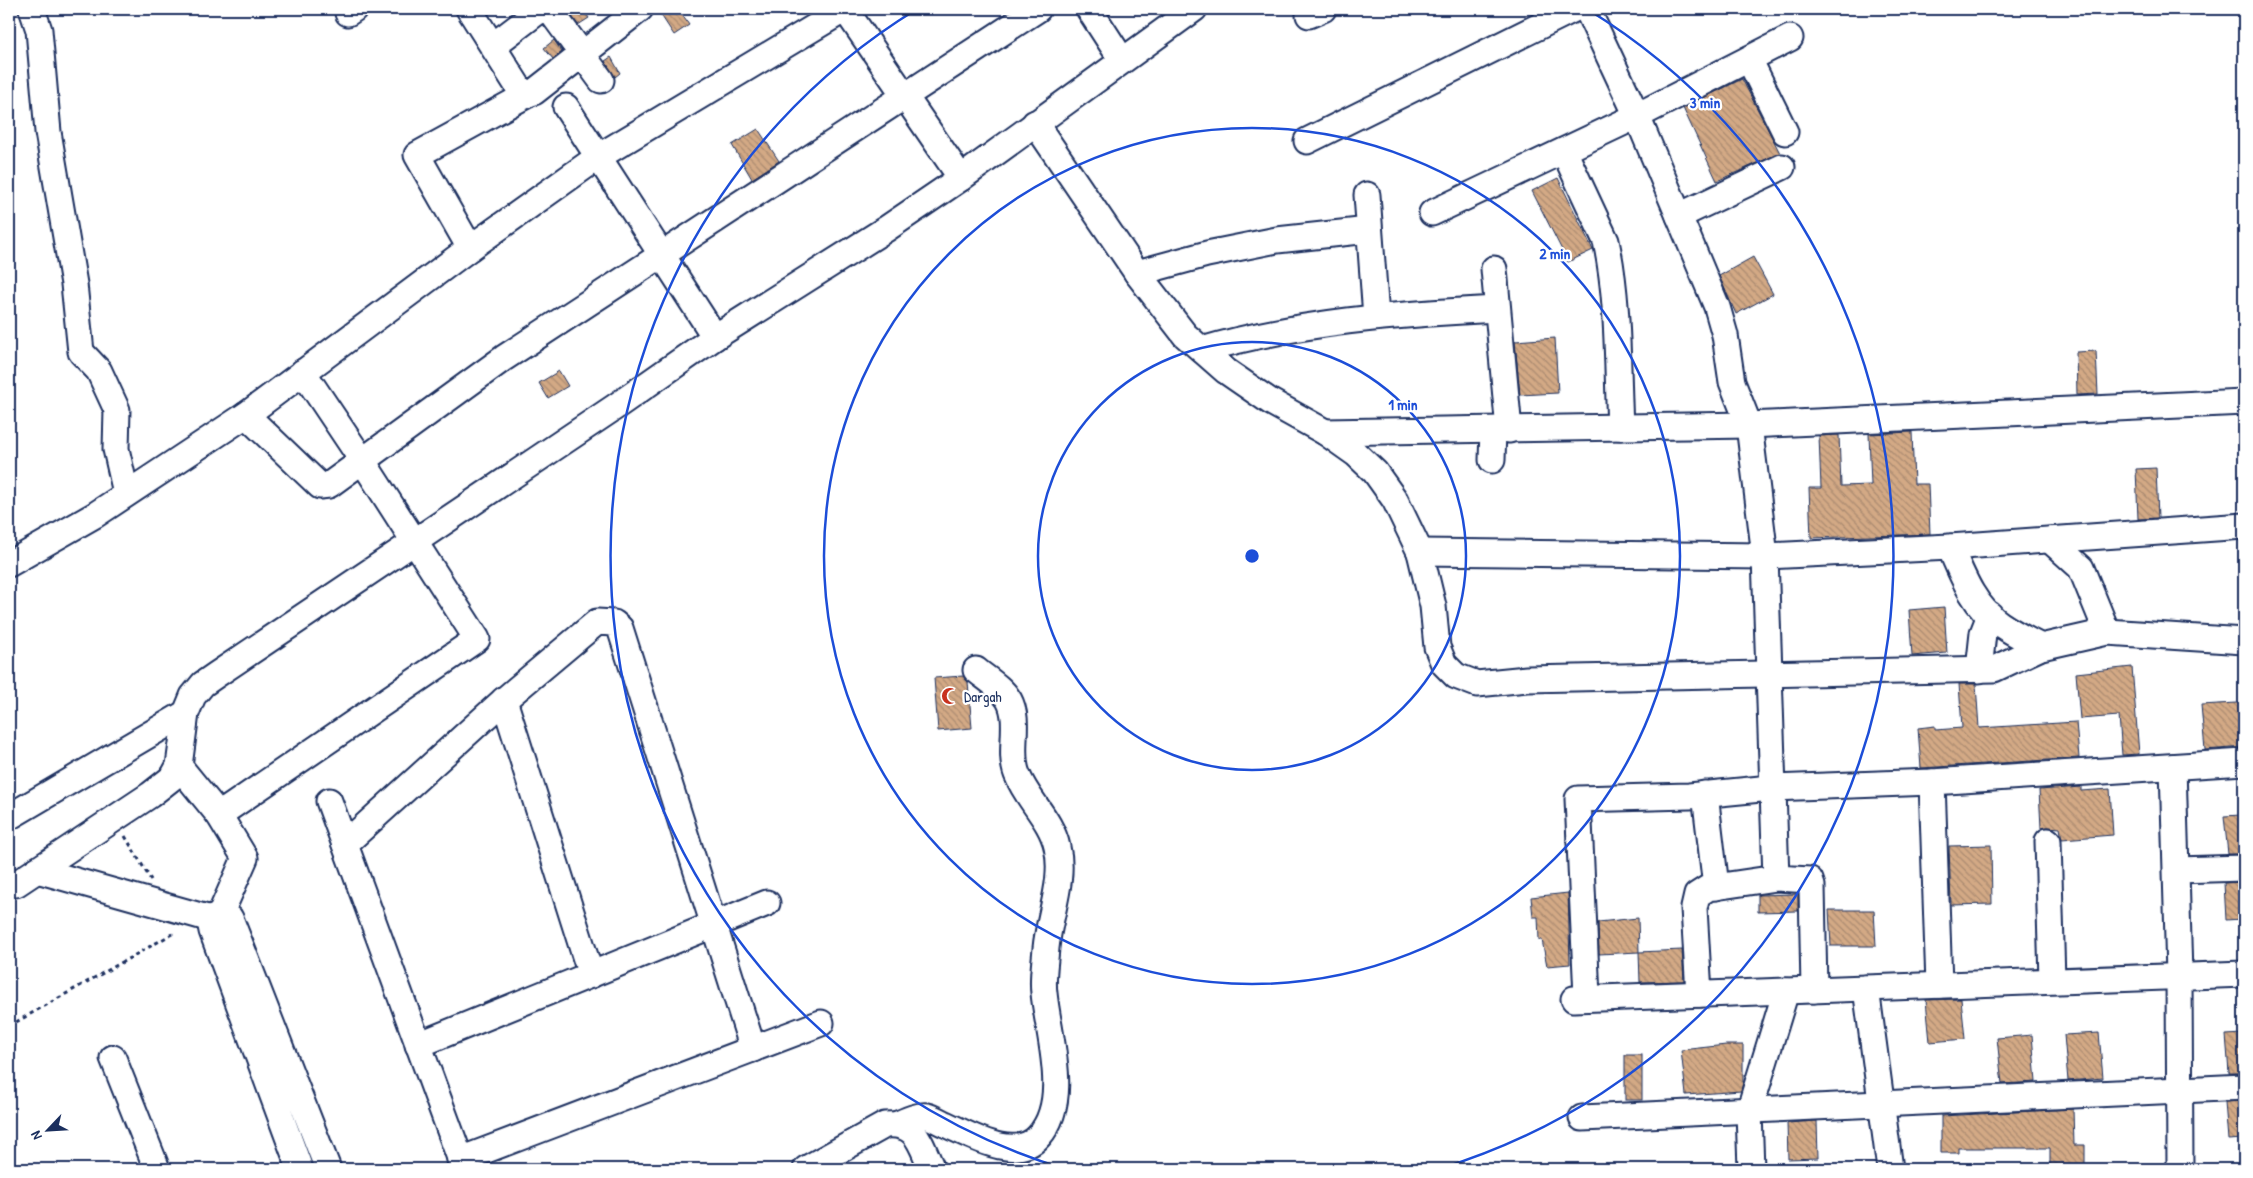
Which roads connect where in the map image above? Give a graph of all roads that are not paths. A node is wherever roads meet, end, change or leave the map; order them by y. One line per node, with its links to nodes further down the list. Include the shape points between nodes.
1 (32, 9): 49 (street, via 39,30 48,132 74,284 81,352 98,371 117,410 116,449)
2 (468, 9): 12 (street)
3 (541, 9): 12 (street)
4 (549, 9): 13 (street)
5 (640, 9): 13 (street)
6 (1038, 9): 18 (street)
7 (1089, 9): 15 (street)
8 (1194, 9): 15 (street)
9 (1574, 9): 23 (street)
10 (1587, 9): 20 (street)
11 (1790, 38): 14 (street)
12 (494, 45): 17 (street, via 519,88 526,94)
13 (582, 55): 16 (street); 17 (street)
14 (1749, 59): 20 (street); 22 (street)
15 (1122, 60): 21 (street)
16 (601, 80)
17 (530, 93): 32 (street, via 417,156)
18 (905, 94): 25 (street, via 845,9); 27 (street); 33 (street)
19 (566, 107): 25 (street)
20 (1637, 116): 24 (street); 30 (street)
21 (1034, 124): 27 (street); 35 (street)
22 (1785, 132)
23 (1308, 141)
24 (1564, 151): 29 (street); 44 (street, via 1609,254)
25 (598, 156): 32 (street); 33 (street)
26 (1782, 167): 30 (street)
27 (961, 178): 38 (street)
28 (1367, 195): 31 (street)
29 (1432, 213)
30 (1679, 216): 43 (street, via 1717,307 1732,382)
31 (1369, 230): 35 (street, via 1277,240); 37 (street)
32 (470, 248): 40 (street)
33 (662, 255): 38 (street); 47 (street, via 504,358)
34 (1494, 269): 36 (street)
35 (1137, 273): 39 (street, via 1185,335)
36 (1497, 308): 37 (street); 45 (street)
37 (1376, 317): 39 (street, via 1252,335)
38 (715, 337): 52 (street)
39 (1202, 350): 46 (street, via 1271,402)
40 (303, 372): 42 (street); 47 (street)
41 (2244, 402): 43 (street)
42 (246, 415): 47 (street, via 320,486 329,484); 49 (street)
43 (1748, 425): 44 (street); 55 (street)
44 (1620, 427): 45 (street)
45 (1501, 430): 46 (street); 48 (street)
46 (1325, 432): 54 (street, via 1375,472 1395,500)
47 (362, 460): 52 (street)
48 (1492, 460)
49 (126, 493): 56 (street, via 95,515)
50 (2244, 526): 51 (street)
51 (2050, 540): 53 (street); 58 (street, via 2081,568)
52 (414, 542): 65 (street, via 203,684 193,696); 73 (street, via 477,639)
53 (1950, 547): 55 (street); 57 (street, via 1964,581)
54 (1420, 552): 55 (street); 63 (street, via 1433,606 1437,647 1444,664 1456,676 1477,684 1527,679)
55 (1765, 556): 63 (street)
56 (9, 564)
57 (1990, 615): 60 (street, via 1999,624); 62 (street, via 1983,633)
58 (2108, 632): 59 (street); 60 (street)
59 (2244, 641)
60 (2041, 647): 62 (street, via 1994,670)
61 (976, 670): 104 (street, via 1009,699 1013,708 1013,759 1017,774 1052,831 1057,847 1060,865 1046,946 1044,991 1056,1064 1056,1094 1047,1124 1038,1137 1013,1148 978,1139 928,1116)
62 (1979, 670): 63 (street)
63 (1770, 674): 70 (street)
64 (504, 700): 76 (street); 85 (street, via 597,622 614,623 620,628); 87 (street)
65 (186, 714): 67 (street); 74 (street)
66 (2244, 762): 68 (street)
67 (179, 766): 73 (street); 78 (street, via 173,777)
68 (2172, 767): 69 (street); 79 (street)
69 (1932, 782): 70 (street); 90 (street)
70 (1771, 788): 71 (street); 80 (street)
71 (1705, 794): 82 (street); 94 (street, via 1578,799 1580,998)
72 (329, 801): 76 (street)
73 (219, 815): 84 (street, via 245,858)
74 (9, 817)
75 (2048, 841): 89 (street)
76 (345, 844): 96 (street)
77 (2244, 868): 79 (street)
78 (37, 870): 81 (street); 84 (street)
79 (2177, 870): 88 (street)
80 (1776, 878): 82 (street); 92 (street, via 1810,880)
81 (11, 881)
82 (1716, 887): 94 (street, via 1697,895 1694,908)
83 (767, 904): 85 (street)
84 (216, 917): 107 (street, via 212,931); 108 (street, via 230,918)
85 (714, 924): 87 (street); 97 (street)
86 (2244, 974): 88 (street)
87 (591, 975): 96 (street)
88 (2179, 975): 89 (street); 100 (street)
89 (2052, 980): 90 (street)
90 (1939, 984): 91 (street)
91 (1866, 988): 92 (street); 101 (street)
92 (1814, 990): 93 (street)
93 (1786, 991): 94 (street); 102 (street)
94 (1699, 994)
95 (821, 1023): 97 (street)
96 (418, 1045): 105 (street)
97 (753, 1049): 105 (street)
98 (112, 1058): 106 (street)
99 (2244, 1087): 100 (street)
100 (2179, 1090): 101 (street); 113 (street)
101 (1882, 1105): 102 (street); 112 (street)
102 (1749, 1112): 103 (street); 111 (street)
103 (1582, 1118)
104 (898, 1124): 109 (street, via 885,1125); 110 (street, via 908,1127 916,1136)
105 (462, 1164)
106 (157, 1169)
107 (300, 1169)
108 (328, 1169)
109 (806, 1169)
110 (932, 1169)
111 (1751, 1169)
112 (1890, 1169)
113 (2180, 1169)

